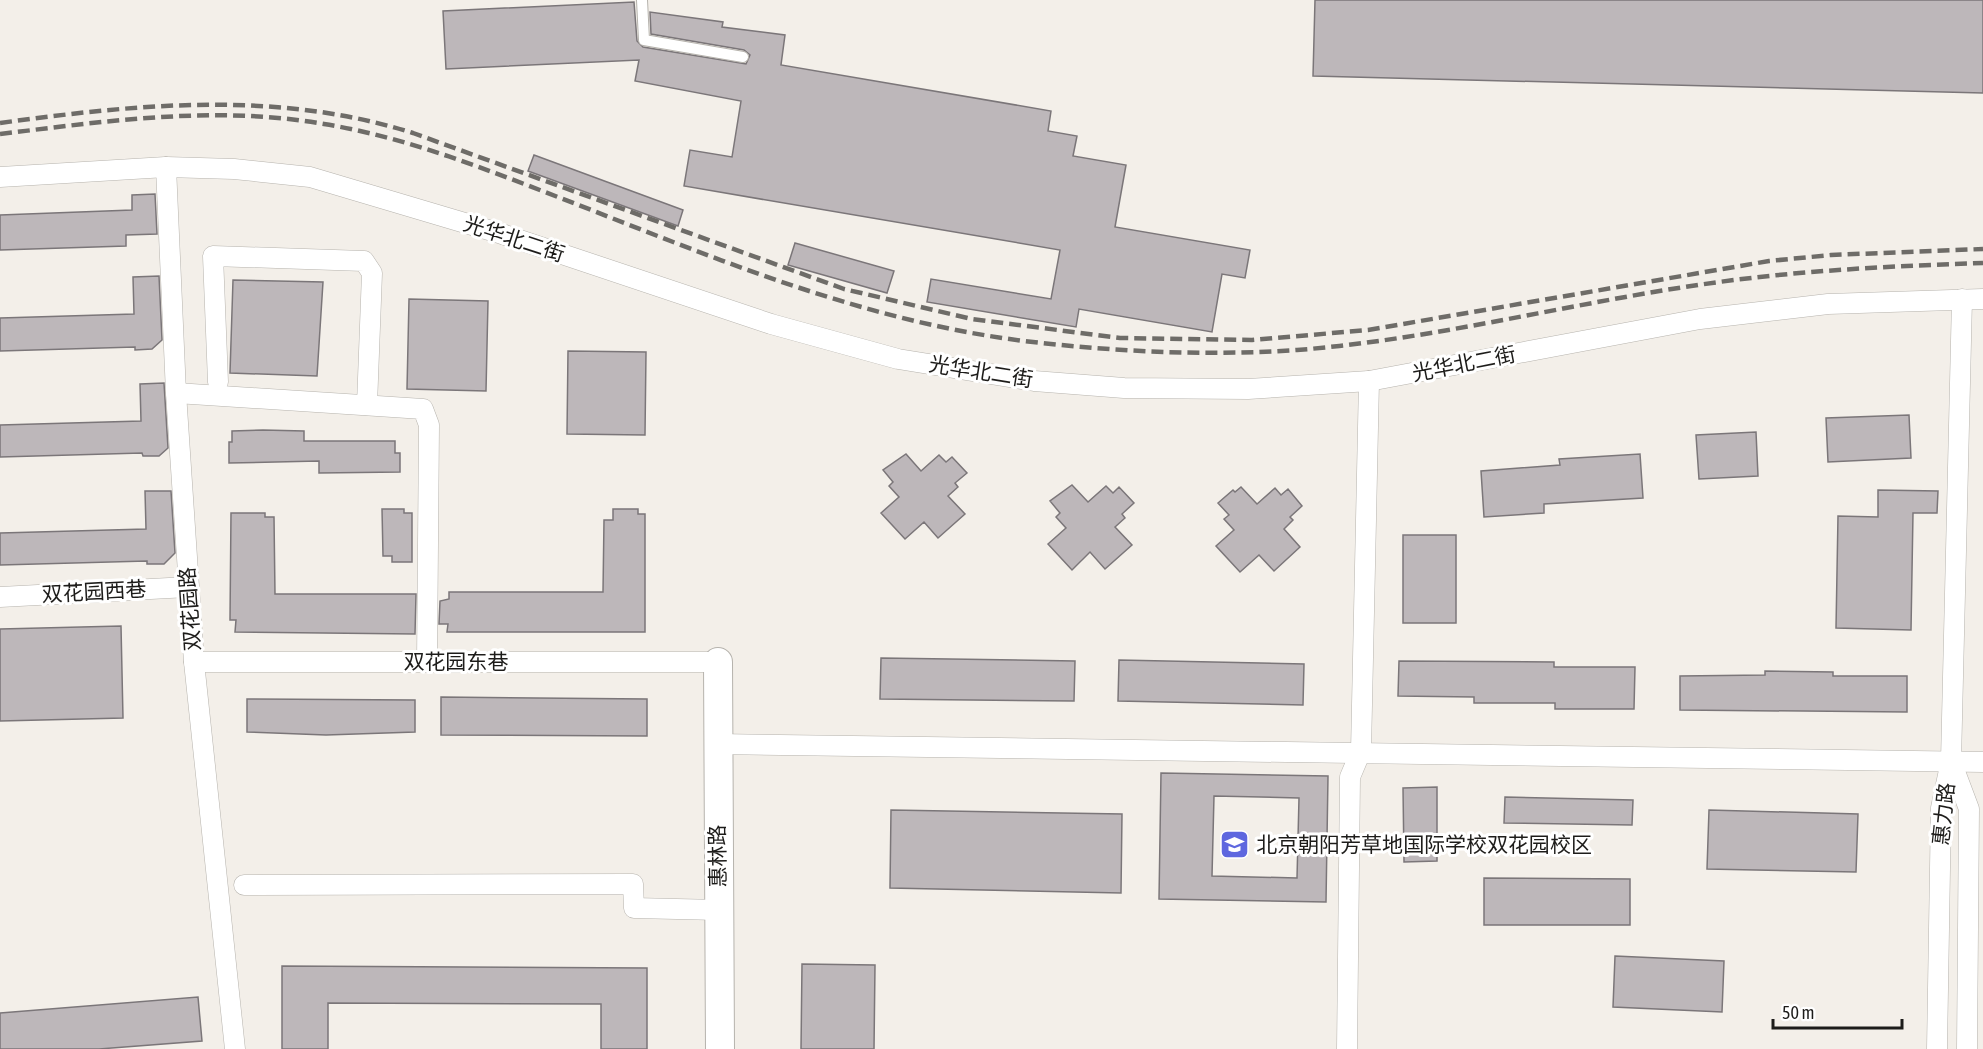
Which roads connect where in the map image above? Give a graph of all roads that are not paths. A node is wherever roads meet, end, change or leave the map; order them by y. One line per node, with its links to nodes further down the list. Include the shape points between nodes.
1 (642, 0): 2 (lane, via 644,40)
2 (742, 57)
3 (166, 167): 4 (street, 光华北二街); 7 (street, 光华北二街, via 310,177 502,234 771,324 898,359 1034,381 1124,388 1248,388); 9 (street, 双花园路)
4 (0, 177)
5 (1962, 299): 6 (street, 光华北二街); 7 (street, 光华北二街, via 1828,304 1700,319); 18 (street)
6 (1983, 299)
7 (1369, 381): 17 (street)
8 (218, 382): 10 (street, via 213,256 364,261 372,273)
9 (176, 393): 10 (street); 11 (street, 双花园路)
10 (367, 405): 14 (street, via 423,409 429,425)
11 (188, 587): 12 (street, 双花园西巷); 13 (street, 双花园路)
12 (0, 597)
13 (194, 662): 14 (street, 双花园东巷); 22 (street, 双花园路)
14 (427, 662): 15 (street, 双花园东巷)
15 (718, 662): 16 (street, 惠林路)
16 (717, 744): 17 (street); 21 (street, 惠林路)
17 (1361, 751): 18 (street); 24 (street, via 1350,777)
18 (1951, 761): 19 (street); 25 (street, 惠力路, via 1941,808); 26 (street, 惠力路, via 1969,809)
19 (1983, 762)
20 (244, 885): 21 (street, via 633,884 634,908)
21 (719, 910): 23 (street, 惠林路)
22 (235, 1049)
23 (720, 1049)
24 (1347, 1049)
25 (1937, 1049)
26 (1967, 1049)

